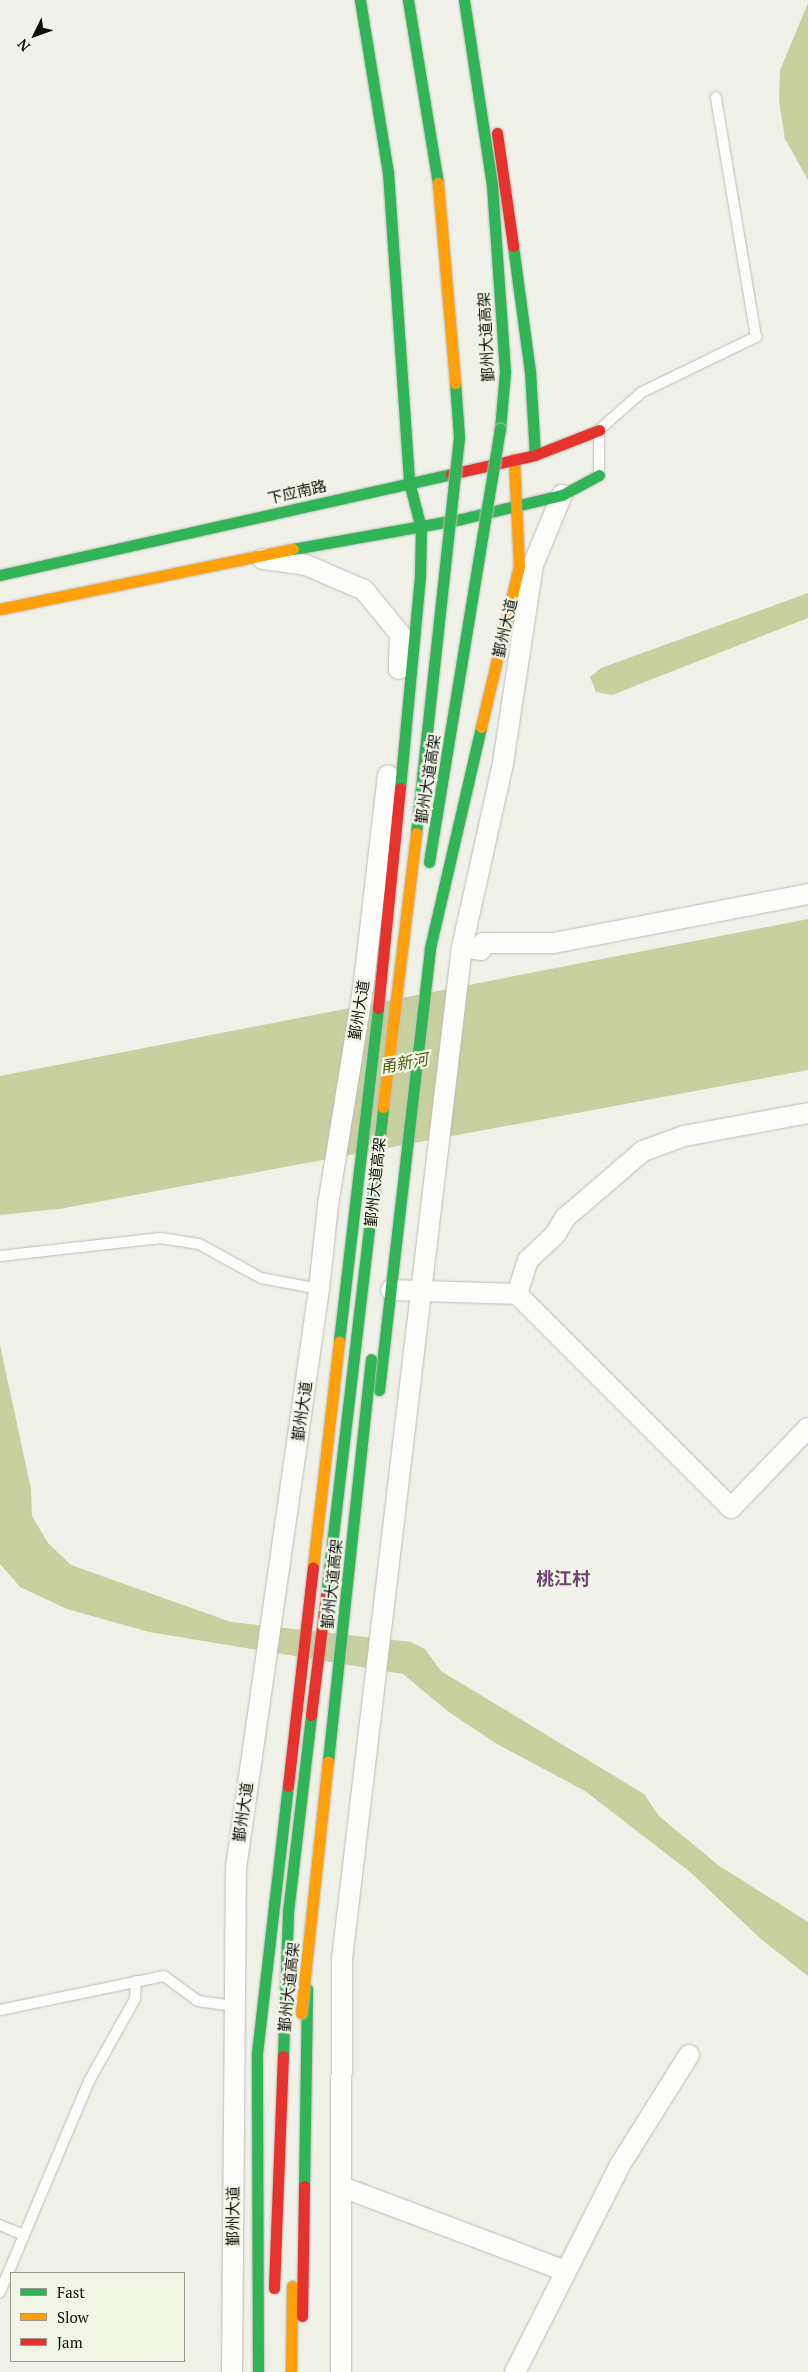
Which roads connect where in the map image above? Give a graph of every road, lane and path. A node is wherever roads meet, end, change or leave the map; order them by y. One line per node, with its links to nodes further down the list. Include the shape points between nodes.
1 (360, 0): 10 (main road, 鄞州大道, via 388,172 408,423)
2 (408, 0): 37 (main road, 鄞州大道高架, bridge, via 437,168 459,437 438,647 288,1912)
3 (464, 0): 17 (main road, 鄞州大道高架, bridge, via 492,185 505,372 500,429)
4 (475, 0): 7 (main road, via 510,210 530,371)
5 (716, 97): 6 (lane, via 756,337 642,392)
6 (599, 430): 7 (main road, 下应南路); 9 (lane)
7 (535, 454): 8 (main road, 下应南路)
8 (514, 459): 10 (main road, 下应南路); 12 (main road, 鄞州大道)
9 (598, 475): 11 (main road)
10 (409, 482): 13 (main road, 鄞州大道); 15 (main road, 下应南路)
11 (562, 495): 12 (main road); 19 (street, 鄞州大道, via 533,565 503,763)
12 (515, 506): 13 (main road); 24 (main road, 鄞州大道, via 519,566 430,948)
13 (421, 528): 14 (main road); 39 (main road, 鄞州大道, via 420,575 357,1208 257,2053)
14 (245, 557): 16 (main road); 23 (street, 鄞州大道, via 306,565 364,590 400,634 398,682 364,982 328,1205)
15 (0, 575)
16 (0, 609)
17 (427, 879)
18 (808, 894): 19 (street, via 554,943 482,943 481,950)
19 (462, 947): 25 (street, 鄞州大道)
20 (808, 1113): 26 (street, via 684,1136 643,1151 566,1218 555,1235 528,1260)
21 (397, 1116): 40 (main road, 鄞州大道高架, bridge, via 294,2078)
22 (0, 1256): 23 (lane, via 161,1238 199,1244 262,1278)
23 (320, 1289): 29 (street, 鄞州大道, via 236,1868)
24 (392, 1290): 25 (street); 41 (main road, 鄞州大道, via 309,1942 304,2053)
25 (421, 1291): 26 (street); 32 (street, 鄞州大道, via 342,1959)
26 (516, 1294): 27 (street, via 730,1508)
27 (808, 1428)
28 (136, 1981): 29 (lane, via 164,1976 198,2001); 30 (lane); 34 (lane, via 135,1999 90,2081)
29 (234, 2006): 38 (street, 鄞州大道)
30 (0, 2010)
31 (689, 2054): 35 (street, via 620,2165 575,2260)
32 (342, 2187): 35 (street); 42 (street, 鄞州大道)
33 (0, 2225): 34 (lane)
34 (24, 2235): 36 (lane)
35 (566, 2271): 43 (street)
36 (0, 2292)
37 (274, 2297)
38 (232, 2372)
39 (258, 2372)
40 (291, 2372)
41 (302, 2372)
42 (341, 2372)
43 (515, 2372)

